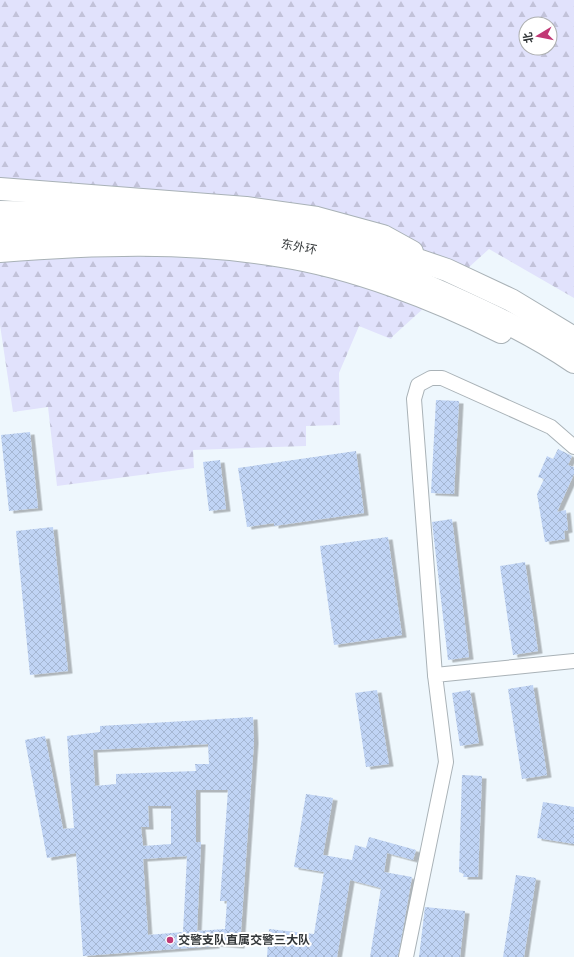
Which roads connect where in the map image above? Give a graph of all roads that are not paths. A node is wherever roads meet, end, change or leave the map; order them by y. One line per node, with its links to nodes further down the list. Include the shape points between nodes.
1 (0, 189): 5 (main road, via 246,208 317,218 383,236)
2 (0, 212): 5 (main road, 东外环, via 186,215 277,224 359,240)
3 (0, 231): 7 (main road, 东外环, via 192,234 272,242 312,250 373,264 415,281 507,322)
4 (0, 251): 8 (main road, via 54,247 207,247 281,256 346,271 403,290 480,322)
5 (447, 270): 6 (main road, 东外环, via 510,300)
6 (574, 338)
7 (574, 362)
8 (574, 368)
9 (574, 447): 11 (street, via 551,427 442,378 431,378 418,385 414,399)
10 (574, 661): 11 (street)
11 (436, 675): 12 (street, via 446,762)
12 (406, 957)

